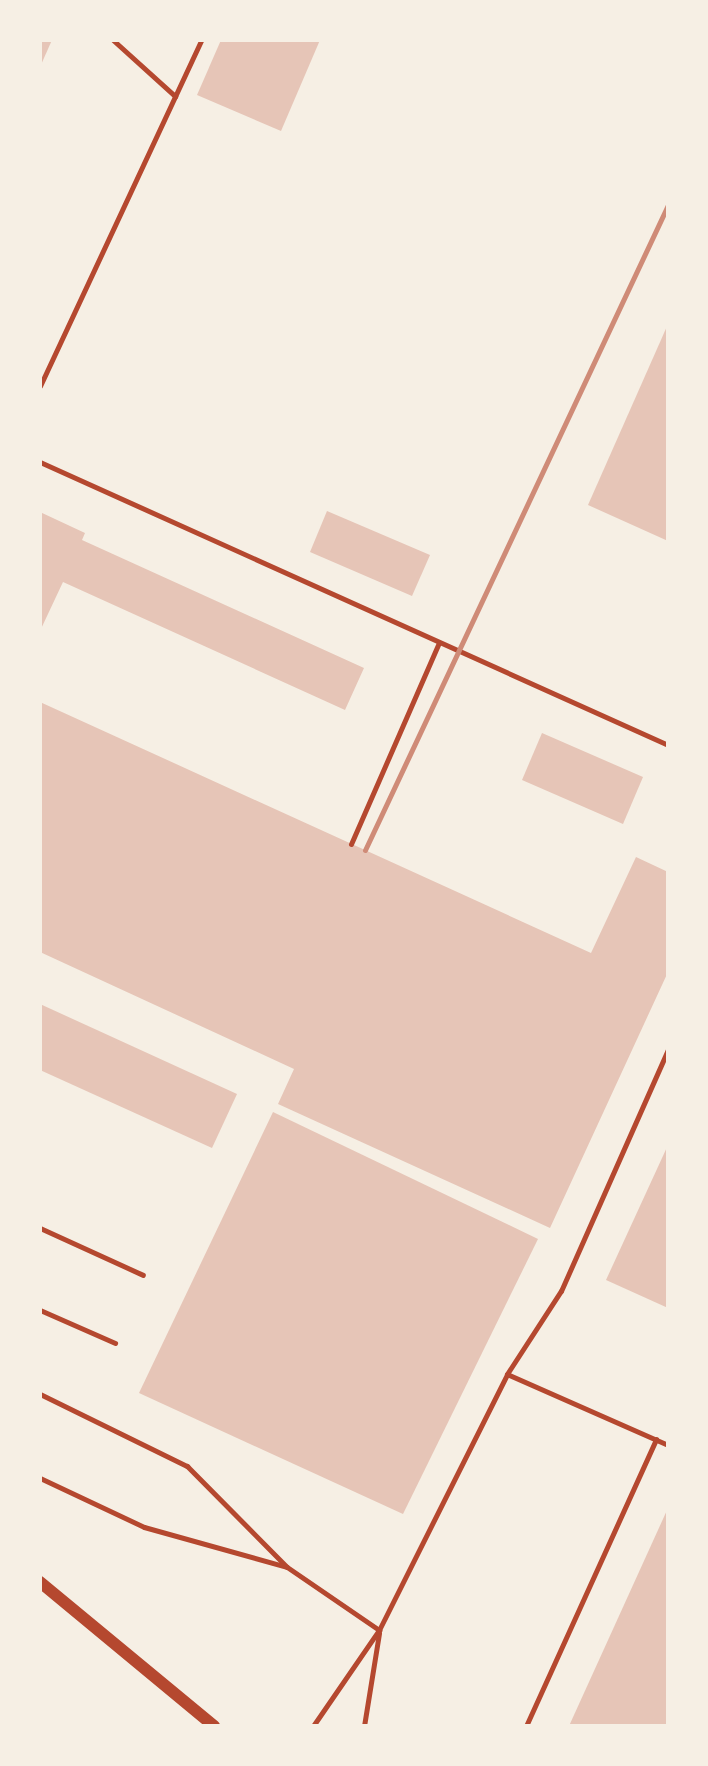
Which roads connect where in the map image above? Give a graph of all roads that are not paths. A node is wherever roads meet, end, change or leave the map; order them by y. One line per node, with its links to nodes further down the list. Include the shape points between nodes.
1 (113, 40): 3 (lane)
2 (201, 40): 3 (lane)
3 (175, 96): 4 (lane)
4 (40, 386)
5 (40, 462): 6 (lane)
6 (439, 643): 7 (lane); 8 (lane)
7 (668, 745)
8 (351, 844)
9 (668, 1050): 14 (lane, via 561,1291)
10 (40, 1228): 11 (lane)
11 (143, 1275)
12 (40, 1310): 13 (lane)
13 (116, 1343)
14 (507, 1374): 16 (lane); 21 (lane)
15 (40, 1394): 19 (lane, via 187,1466)
16 (656, 1439): 17 (lane); 25 (lane)
17 (668, 1445)
18 (40, 1478): 19 (lane, via 144,1527)
19 (286, 1567): 21 (lane)
20 (40, 1582): 22 (street)
21 (379, 1630): 23 (lane); 24 (lane)
22 (214, 1726)
23 (313, 1726)
24 (364, 1726)
25 (526, 1726)

